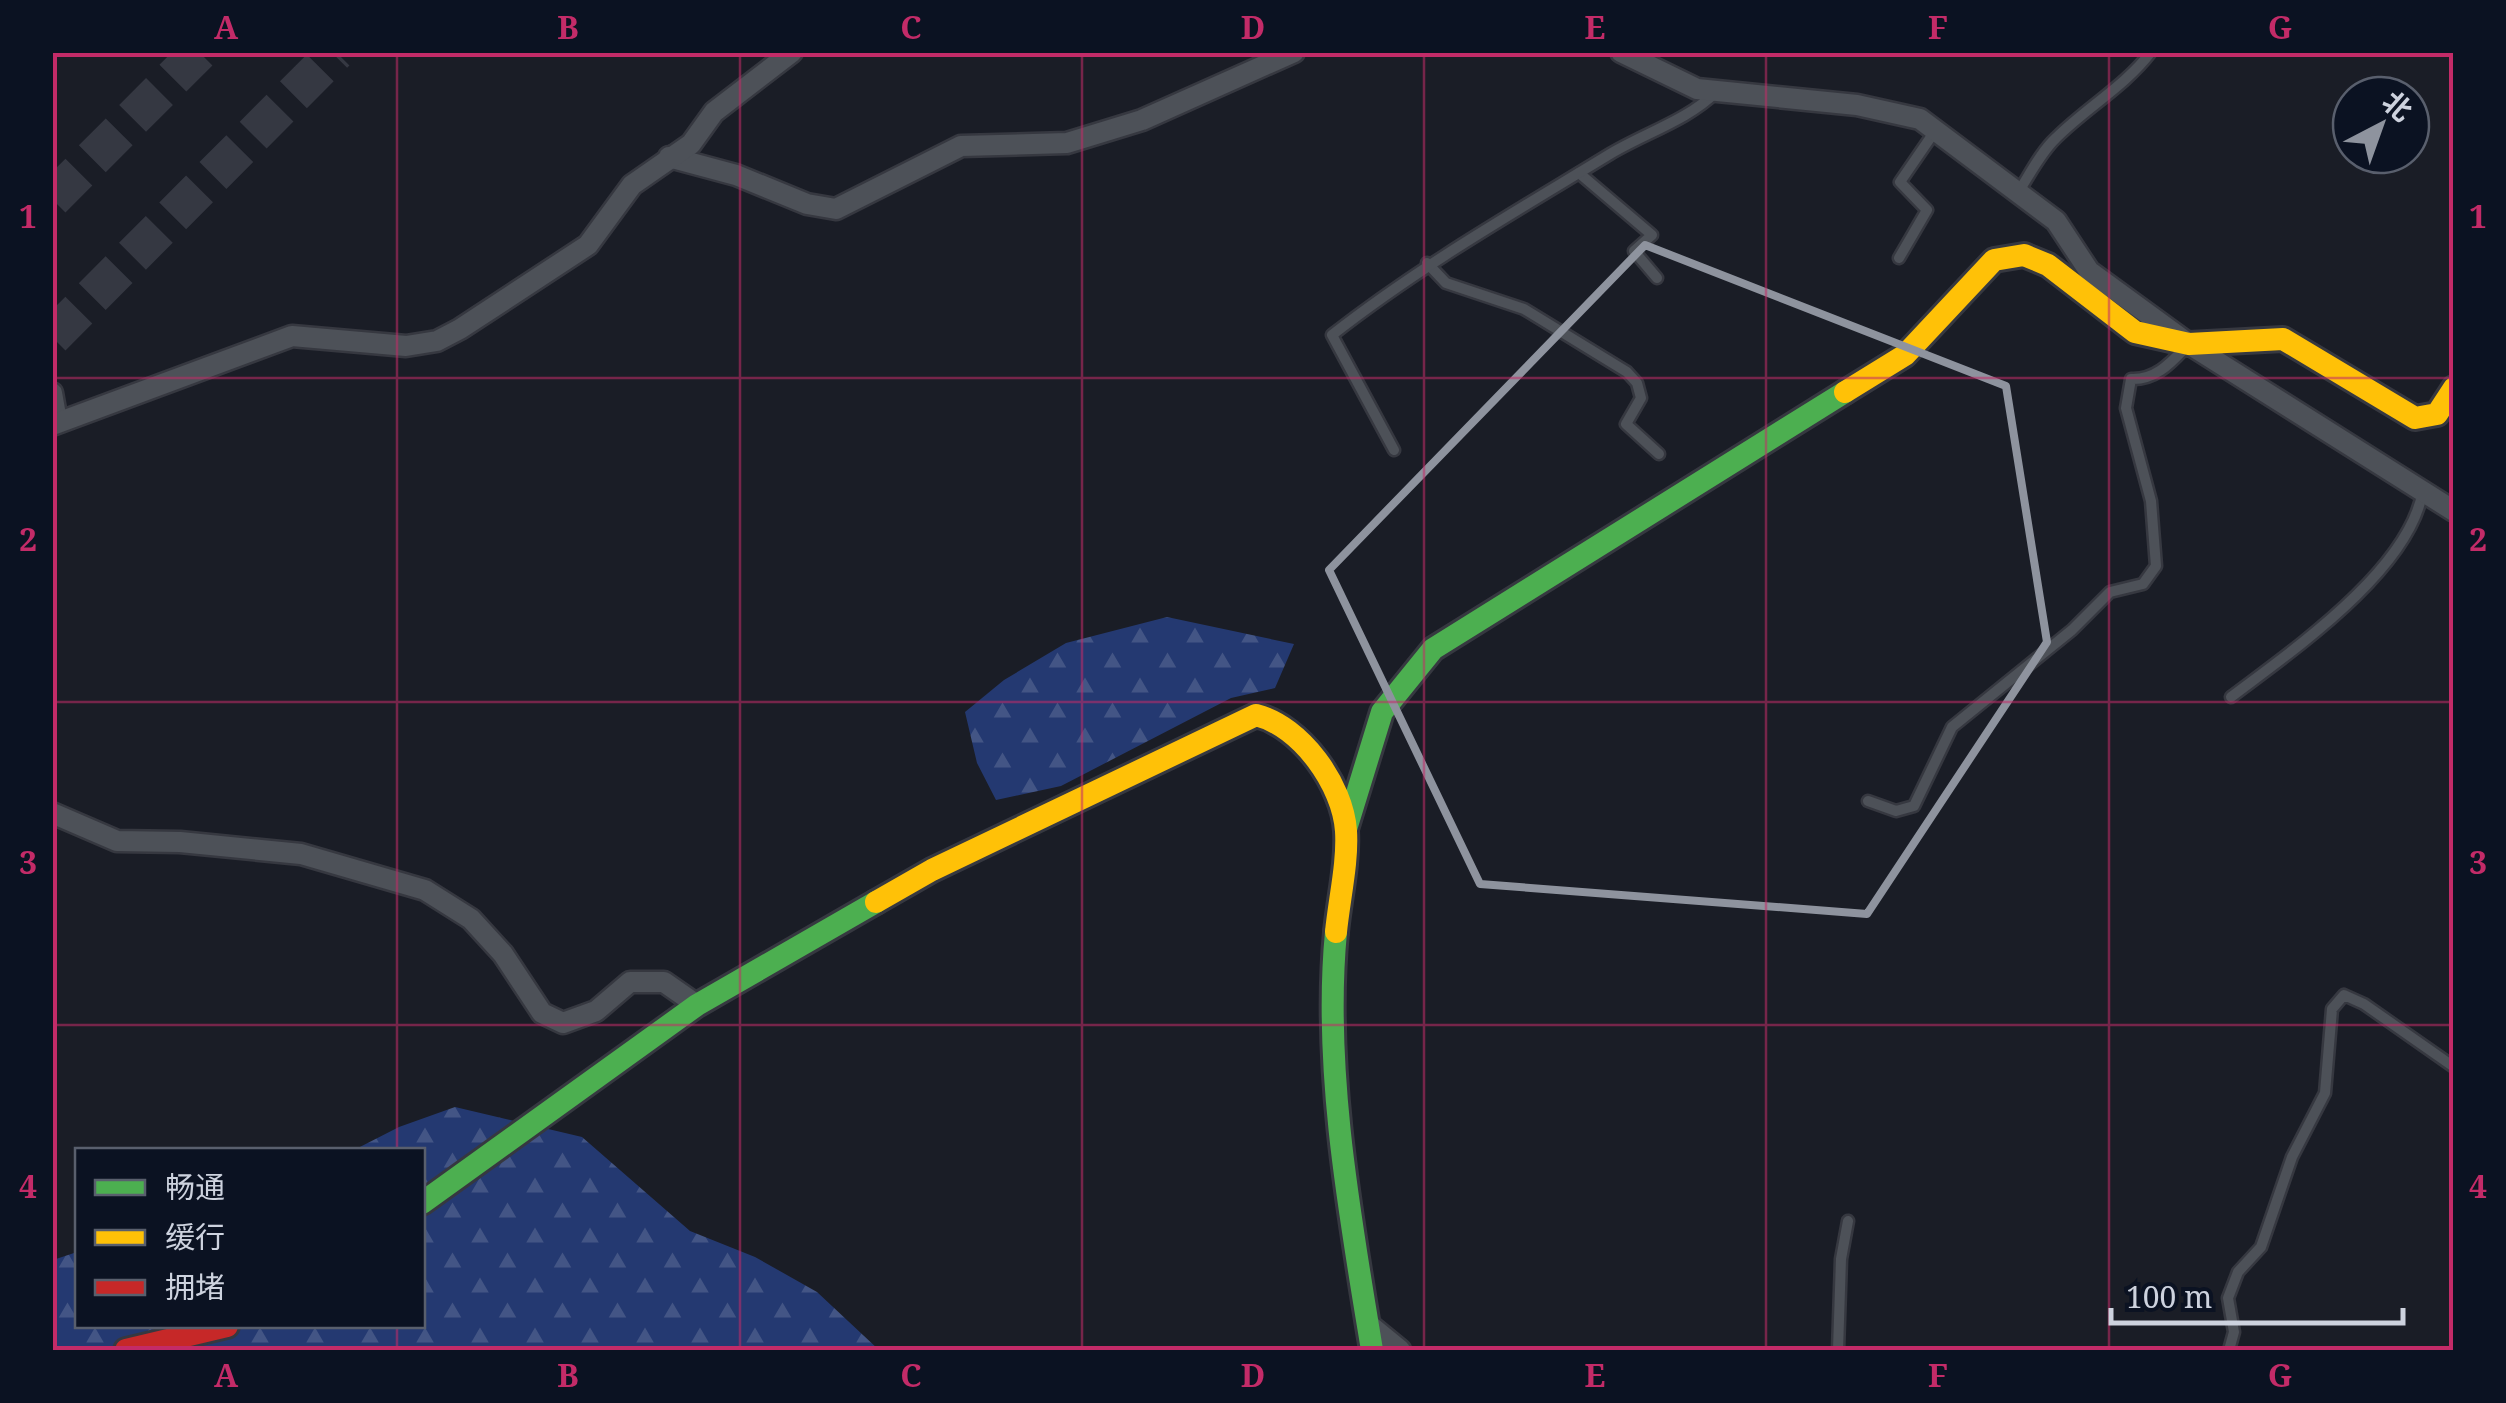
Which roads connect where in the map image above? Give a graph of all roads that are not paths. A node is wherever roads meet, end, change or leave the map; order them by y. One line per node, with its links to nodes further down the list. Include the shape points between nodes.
1 (792, 52): 7 (street, via 714,112 690,144)
2 (1294, 52): 7 (street, via 1142,120 1066,143 961,146 836,209)
3 (1621, 52): 5 (street, via 1696,89)
4 (2152, 52): 9 (lane, via 2123,86 2052,141)
5 (1717, 91): 6 (street, via 1857,105 1920,119); 8 (lane, via 1700,108)
6 (1936, 130): 9 (street); 10 (lane, via 1900,182 1927,210)
7 (669, 157): 16 (street, via 632,185 588,245 437,341 371,346 292,336)
8 (1579, 173): 11 (lane); 12 (lane, via 1652,235 1634,252)
9 (2019, 191): 13 (street, via 2056,221 2089,272)
10 (1899, 258)
11 (1427, 263): 17 (lane, via 1332,335); 18 (lane, via 1446,283 1524,309 1627,372 1641,398 1626,424)
12 (1657, 278)
13 (2188, 344): 14 (street, via 2283,339 2416,418 2437,414); 19 (street); 22 (lane, via 2168,366 2143,380 2130,379 2126,408 2151,501 2156,566 2143,584 2110,592 1952,727 1914,806 1896,811); 24 (street, via 2135,332 2048,265 2024,255 1994,260 1906,355 1433,649 1382,712)
14 (2454, 388)
15 (52, 394): 16 (street)
16 (55, 423)
17 (1394, 450)
18 (1658, 454)
19 (2423, 489): 20 (street); 21 (lane, via 2418,518 2351,599)
20 (2454, 512)
21 (2231, 696)
22 (1868, 801)
23 (52, 814): 25 (street, via 117,841 300,854 425,890 471,919 542,1013 563,1023 596,1011 630,982 664,982)
24 (1346, 829): 25 (street, via 1320,760 1276,720 1256,715 932,870); 29 (street, via 1332,973 1345,1190)
25 (697, 1005): 27 (street)
26 (2454, 1067): 35 (lane, via 2364,1004 2344,996 2332,1009 2325,1093 2292,1157 2260,1247 2238,1272 2228,1298 2234,1332)
27 (425, 1202)
28 (1848, 1221): 34 (lane)
29 (1367, 1323): 32 (street); 33 (street)
30 (219, 1328): 31 (street)
31 (126, 1350)
32 (1372, 1350)
33 (1400, 1350)
34 (1838, 1350)
35 (2229, 1350)

